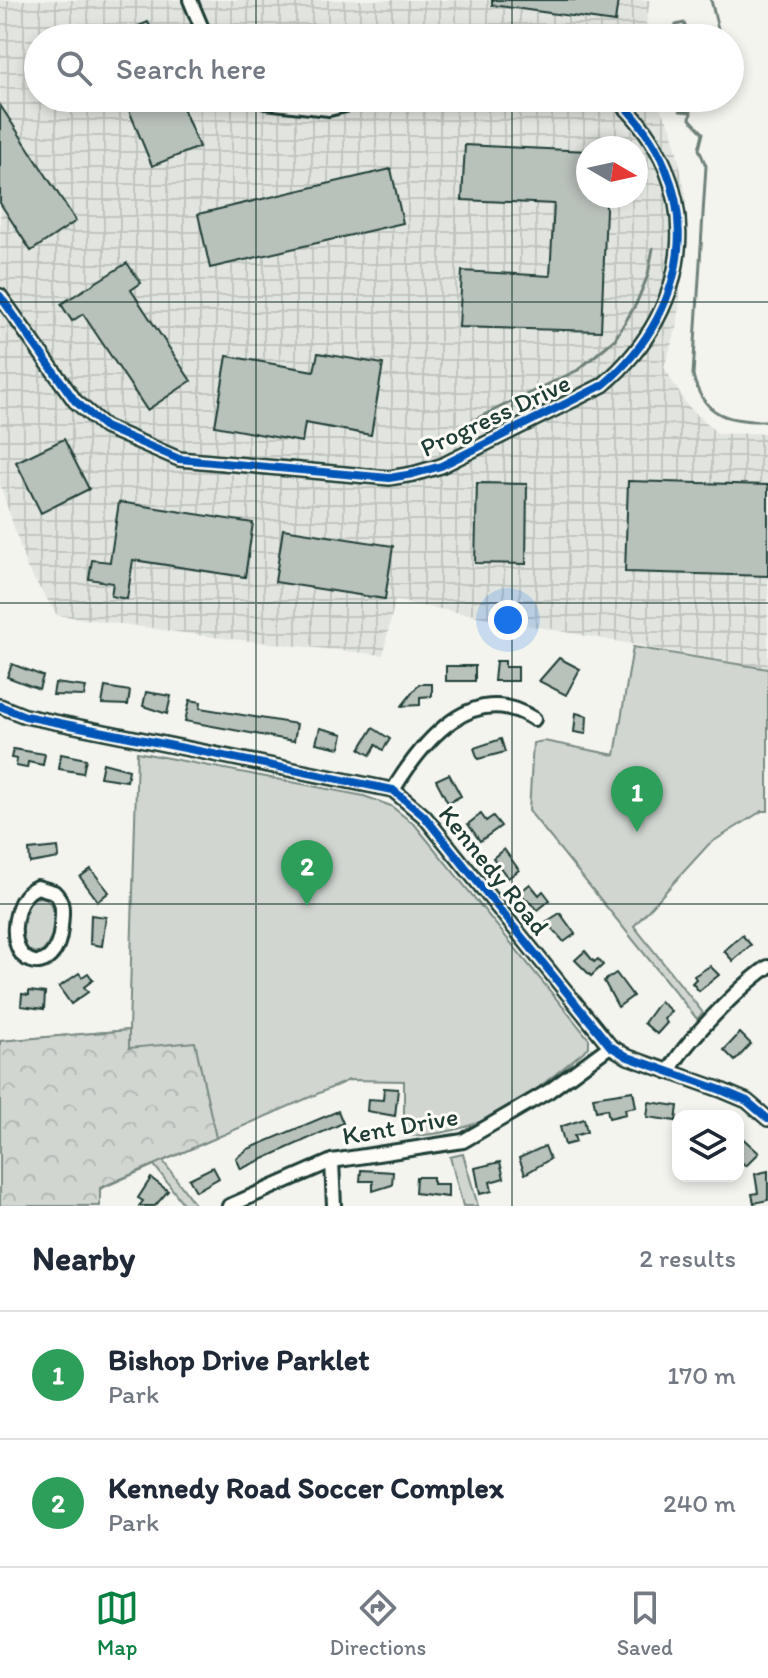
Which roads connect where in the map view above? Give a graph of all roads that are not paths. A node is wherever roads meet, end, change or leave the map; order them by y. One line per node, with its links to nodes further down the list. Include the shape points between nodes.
1 (190, 0): 2 (street)
2 (200, 24)
3 (629, 112): 4 (street, Progress Drive, via 649,134 676,199 677,262 658,320 626,366 603,385 441,466 389,478 179,459 105,427 75,401)
4 (0, 296)
5 (0, 706): 7 (street, Kennedy Road, via 25,716)
6 (534, 719): 7 (street, via 515,707 470,710 430,739)
7 (393, 790): 11 (street, Kennedy Road, via 424,816)
8 (0, 921): 9 (street)
9 (14, 923): 9 (street, via 19,954 34,961 48,959 60,933 59,897 46,887 28,891)
10 (768, 967): 12 (street)
11 (610, 1046): 12 (street, Kennedy Road); 14 (street, Kent Drive, via 549,1091 463,1141)
12 (669, 1072): 13 (street, Kennedy Road, via 747,1101)
13 (768, 1119)
14 (332, 1161): 15 (street, Kent Drive); 16 (street)
15 (229, 1206)
16 (334, 1206)

